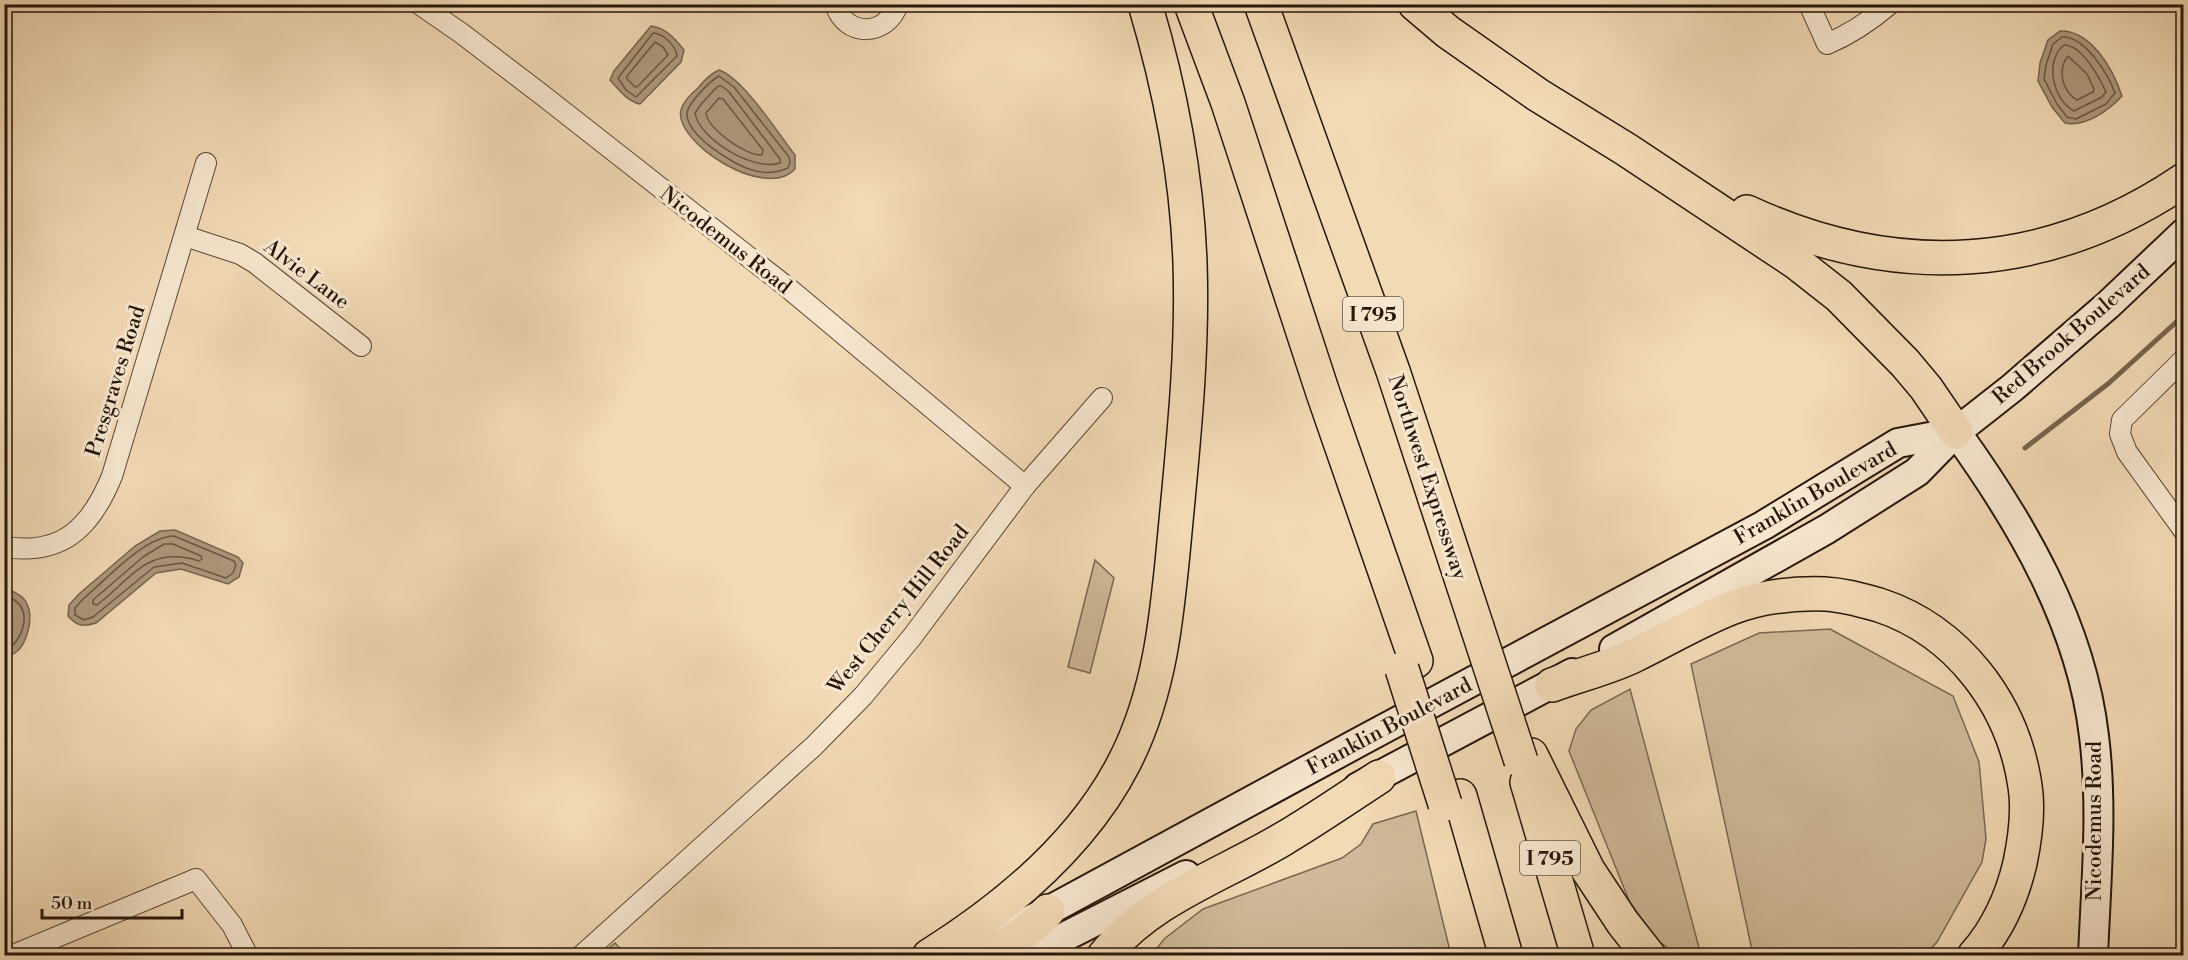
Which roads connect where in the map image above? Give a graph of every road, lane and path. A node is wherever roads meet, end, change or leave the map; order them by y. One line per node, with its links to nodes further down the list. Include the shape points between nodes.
1 (419, 4): 19 (street, Nicodemus Road, via 541,94 787,287)
2 (835, 4): 3 (street, via 842,18 861,29 885,24)
3 (898, 4)
4 (1146, 4): 30 (highway, via 1174,119 1190,262 1182,452 1159,664 1141,728 1106,795 1089,818 1012,896)
5 (1191, 4): 25 (highway, via 1228,103)
6 (1261, 4): 23 (highway, Northwest Expressway / I 795, bridge, via 1393,371 1496,685)
7 (1415, 4): 10 (highway, via 1538,95)
8 (1809, 4): 9 (street, via 1827,44 1847,36)
9 (1890, 4)
10 (1627, 150): 12 (highway, via 1772,224 1814,239 1892,256 1935,258 2027,250 2113,221); 18 (highway, via 1797,263 1839,296 1905,363)
11 (206, 163): 14 (street, Presgraves Road)
12 (2184, 180)
13 (2184, 233): 18 (main road, Red Brook Boulevard, via 2108,305)
14 (185, 236): 15 (street, Alvie Lane, via 255,263); 21 (street, Presgraves Road, via 102,500 90,518 58,543 40,548)
15 (361, 346)
16 (2184, 359): 20 (street, via 2122,420 2120,435 2127,452)
17 (1102, 398): 19 (street, West Cherry Hill Road)
18 (1956, 432): 22 (main road, Franklin Boulevard, via 1917,472 1827,529); 26 (main road, Franklin Boulevard, via 1898,443 1764,525); 40 (main road, Nicodemus Road, via 1984,470 2031,549 2067,623 2085,684 2098,792)
19 (1025, 486): 29 (street, West Cherry Hill Road, via 863,696 814,746)
20 (2184, 531)
21 (4, 547)
22 (1552, 685): 24 (main road, Franklin Boulevard); 39 (highway, via 1630,657 1732,608 1767,599 1827,594 1888,608 1917,621 1946,641 1990,691 2007,722 2025,788 2023,848 2017,877 2007,904)
23 (1526, 758): 37 (highway, Northwest Expressway / I 795); 38 (highway, via 1588,870)
24 (1378, 777): 33 (main road, Franklin Boulevard); 34 (highway, via 1282,839 1184,892 1138,923)
25 (1452, 800): 35 (highway); 36 (highway)
26 (1048, 911): 31 (main road, Franklin Boulevard); 32 (highway, via 1021,936)
27 (11, 956): 28 (street, via 196,879 232,925)
28 (248, 956)
29 (581, 956)
30 (929, 956)
31 (960, 956)
32 (983, 956)
33 (1027, 956)
34 (1104, 956)
35 (1483, 956)
36 (1506, 956)
37 (1578, 956)
38 (1649, 956)
39 (1974, 956)
40 (2093, 956)

